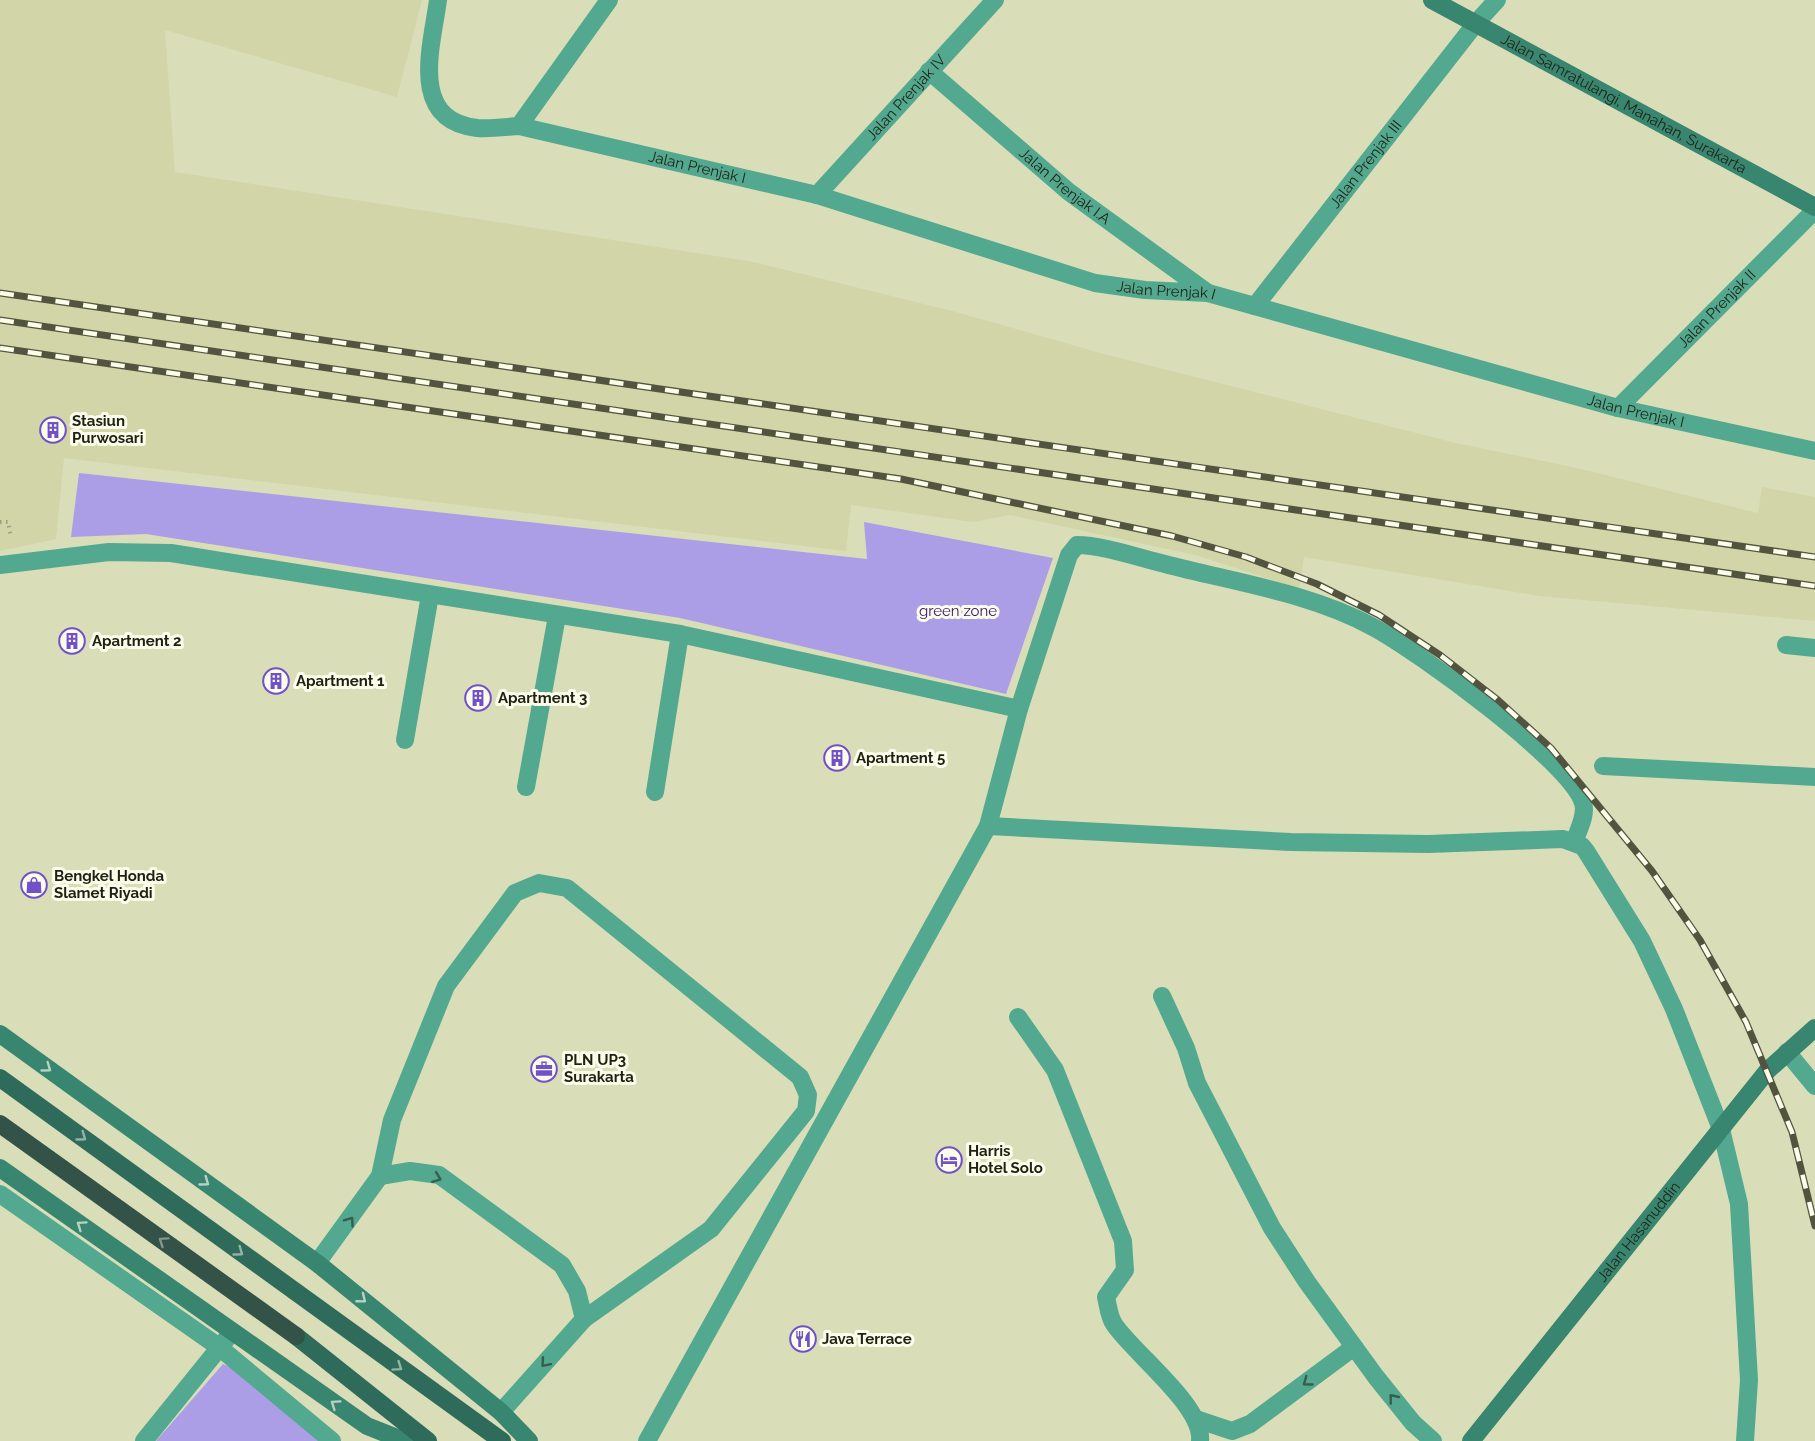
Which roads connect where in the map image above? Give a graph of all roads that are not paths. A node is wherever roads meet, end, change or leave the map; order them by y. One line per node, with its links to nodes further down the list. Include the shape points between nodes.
1 (438, 0): 8 (street, Jalan Prenjak I, via 428,80 434,100 447,117 459,123 477,128)
2 (609, 0): 8 (street)
3 (995, 0): 7 (street, Jalan Prenjak IV)
4 (1432, 0): 6 (main road, Jalan Samratulangi, Manahan, Surakarta)
5 (1497, 0): 6 (street, Jalan Prenjak III)
6 (1476, 23): 10 (main road, Jalan Samratulangi, Manahan, Surakarta); 12 (street, Jalan Prenjak III)
7 (928, 70): 9 (street, Jalan Prenjak IV); 11 (street, Jalan Prenjak I.A, via 1069,192)
8 (519, 126): 9 (street, Jalan Prenjak I)
9 (817, 195): 11 (street, Jalan Prenjak I, via 1095,283)
10 (1815, 208): 13 (street, Jalan Prenjak II)
11 (1208, 293): 12 (street, Jalan Prenjak I)
12 (1255, 306): 13 (street, Jalan Prenjak I)
13 (1618, 408): 14 (street, Jalan Prenjak I)
14 (1815, 451)
15 (0, 565): 16 (street, via 109,552 171,553)
16 (430, 594): 17 (street); 22 (street)
17 (557, 616): 18 (street); 25 (street)
18 (680, 634): 21 (street); 26 (street)
19 (1786, 645): 20 (street)
20 (1815, 648)
21 (1019, 709): 27 (street); 28 (street, via 1072,549 1083,545 1149,560 1325,607 1372,626 1414,653 1499,715 1566,776 1584,805)
22 (405, 740)
23 (1603, 766): 24 (street)
24 (1815, 777)
25 (526, 787)
26 (655, 792)
27 (988, 826): 28 (street, via 1291,842); 55 (street)
28 (1574, 842): 37 (street, via 1586,851 1642,941 1674,1009)
29 (1162, 996): 46 (street, via 1186,1047 1197,1083 1272,1228)
30 (1018, 1017): 48 (street, via 1055,1070 1124,1241 1125,1270 1106,1297 1113,1323)
31 (1815, 1028): 33 (main road, Jalan Hasanuddin)
32 (0, 1034): 41 (main road, one-way to 41)
33 (1787, 1052): 35 (street); 37 (main road, Jalan Hasanuddin)
34 (0, 1078): 53 (main road, one-way to 53)
35 (1815, 1086)
36 (0, 1124): 44 (highway, one-way to 36)
37 (1721, 1129): 58 (main road, Jalan Hasanuddin); 59 (street, via 1738,1204 1749,1388)
38 (0, 1168): 43 (main road, one-way to 38)
39 (380, 1176): 41 (street, one-way to 39); 42 (street, one-way to 42, via 410,1171 439,1175 562,1265 577,1291); 42 (street, via 392,1120 446,986 515,893 539,883 567,888 800,1077 808,1095 806,1111 711,1229)
40 (0, 1194): 45 (street)
41 (317, 1263): 47 (main road, one-way to 47)
42 (584, 1318): 47 (street, one-way to 47)
43 (232, 1332): 45 (street); 51 (main road, one-way to 43, via 367,1426)
44 (296, 1336): 52 (main road)
45 (219, 1347): 49 (street); 50 (street)
46 (1354, 1347): 48 (street, one-way to 48, via 1250,1424 1232,1431); 57 (street, one-way to 46, via 1413,1423)
47 (501, 1412): 54 (main road)
48 (1196, 1419): 56 (street)
49 (144, 1441)
50 (332, 1441)
51 (405, 1441)
52 (428, 1441)
53 (502, 1441)
54 (529, 1441)
55 (647, 1441)
56 (1200, 1441)
57 (1433, 1441)
58 (1471, 1441)
59 (1745, 1441)

